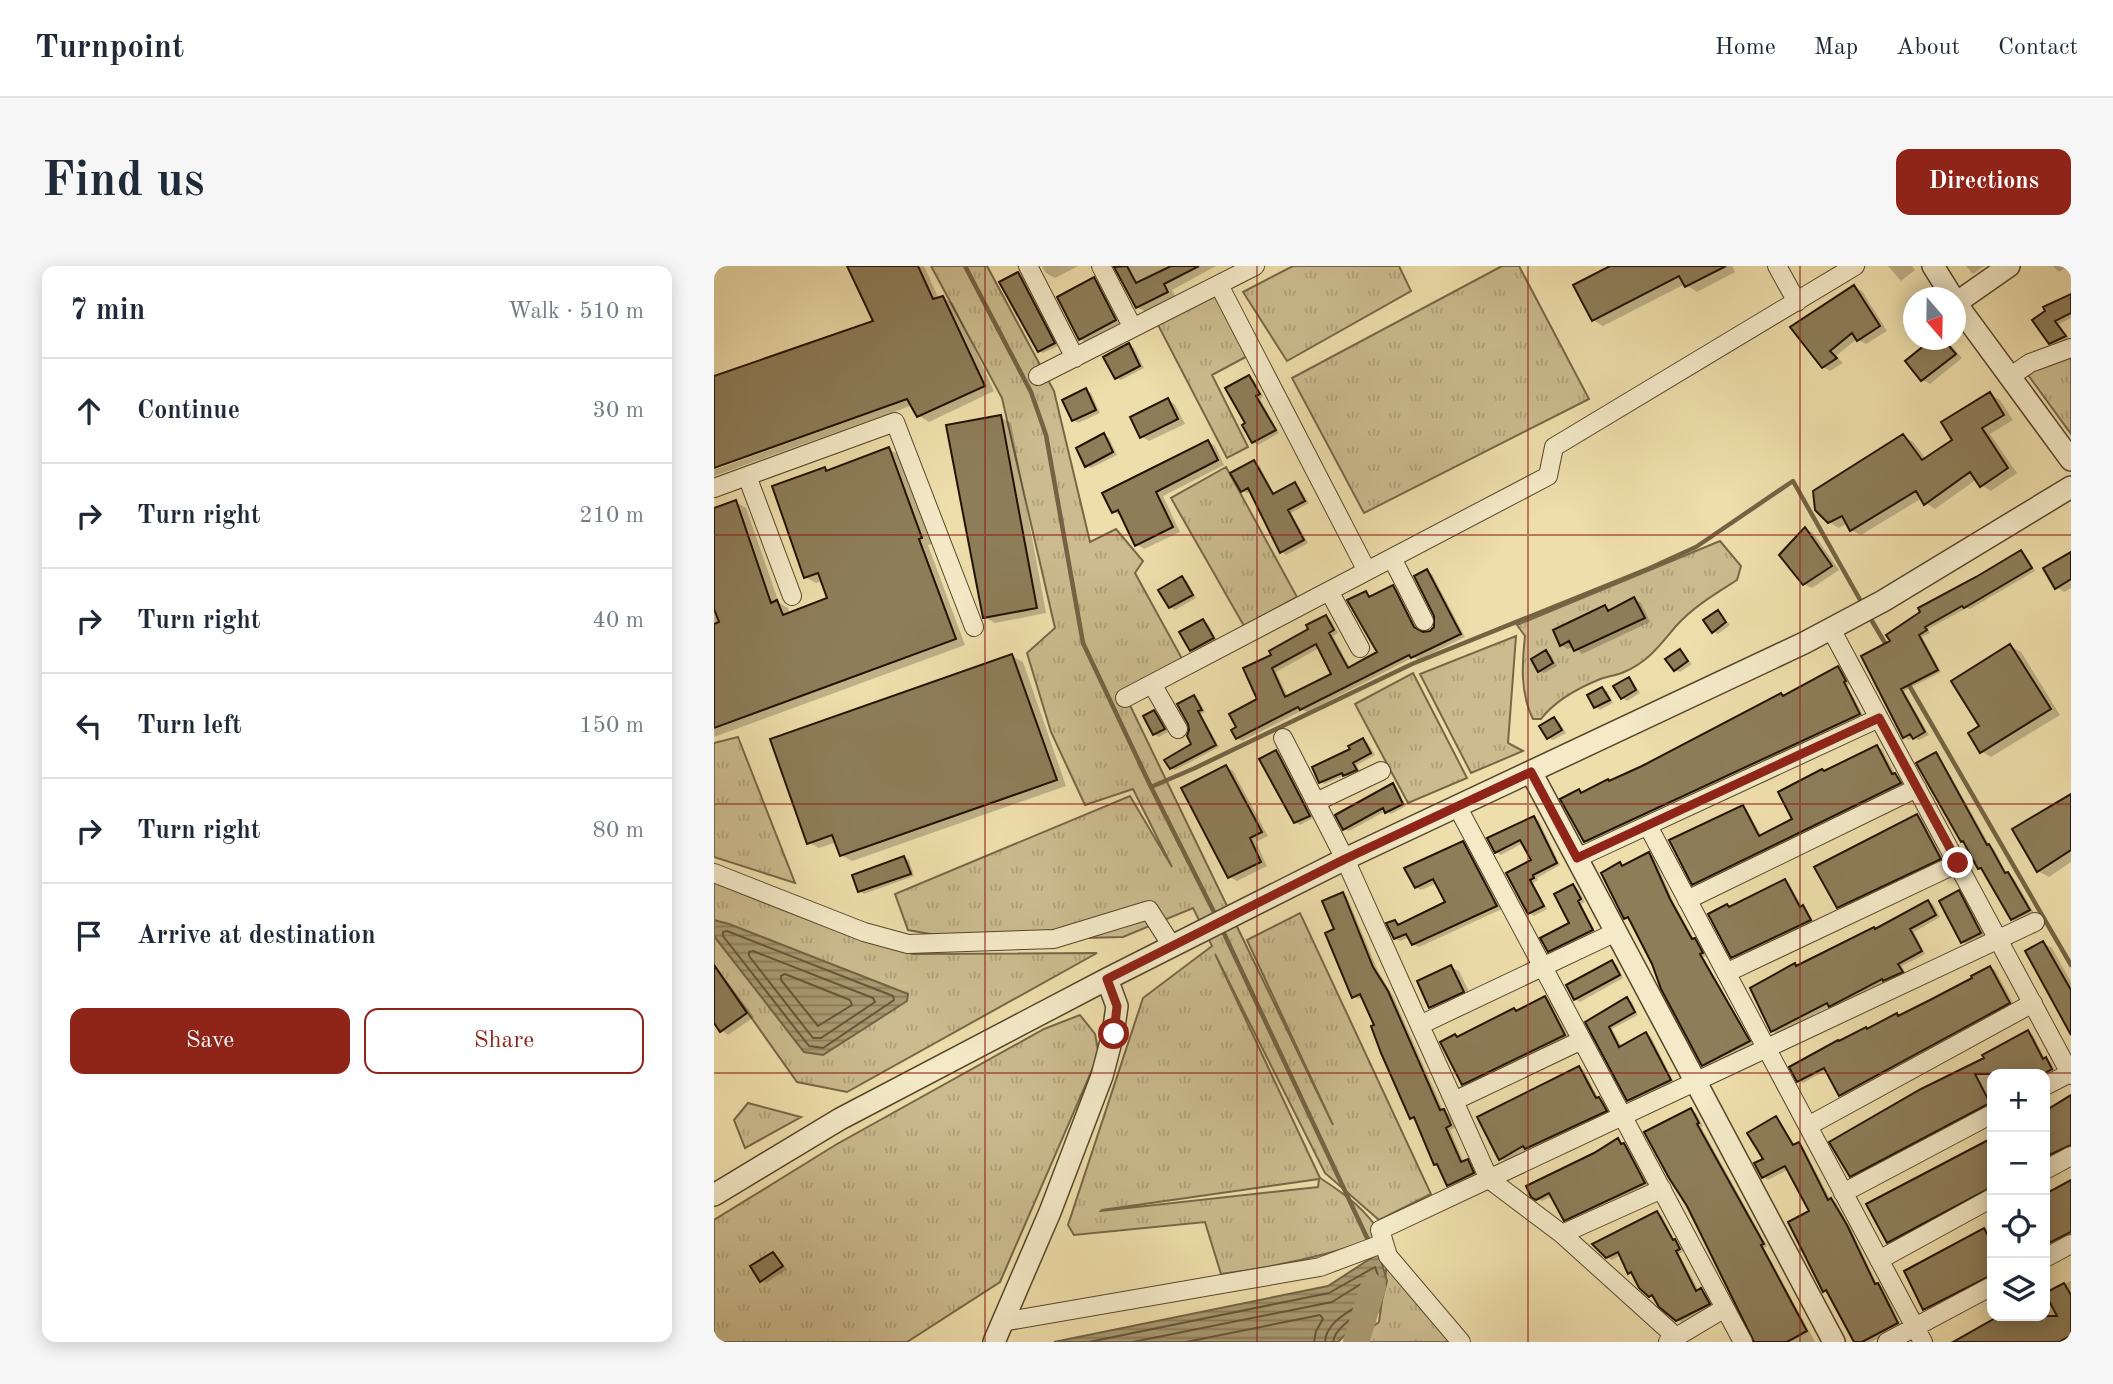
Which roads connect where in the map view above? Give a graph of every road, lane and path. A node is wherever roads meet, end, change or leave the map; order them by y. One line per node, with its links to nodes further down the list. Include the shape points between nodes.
1 (1028, 266): 15 (street)
2 (1101, 266): 13 (street)
3 (1255, 266): 8 (street)
4 (1777, 266): 11 (street)
5 (1855, 266): 11 (street)
6 (1933, 266): 9 (street)
7 (2009, 266): 10 (street)
8 (1219, 285): 13 (street); 23 (street)
9 (1946, 287)
10 (1966, 296)
11 (1797, 302): 22 (street, via 1555,447 1548,476)
12 (1966, 316): 17 (street)
13 (1133, 328): 15 (street)
14 (2071, 348): 17 (street, via 2030,363)
15 (1075, 358): 16 (street)
16 (1038, 376)
17 (2011, 376): 18 (street)
18 (2071, 460)
19 (747, 476): 21 (street); 25 (street); 27 (street, via 895,422)
20 (2071, 487): 28 (street)
21 (714, 488)
22 (1392, 558): 23 (street); 26 (street)
23 (1367, 572): 24 (street)
24 (1329, 591): 29 (street); 30 (street)
25 (792, 596)
26 (1424, 621)
27 (974, 627)
28 (1831, 629): 32 (street); 36 (street)
29 (1360, 648)
30 (1152, 684): 31 (street); 33 (street)
31 (1125, 698)
32 (1879, 718): 37 (street); 40 (street)
33 (1178, 729)
34 (1283, 738): 38 (street)
35 (1381, 771): 38 (street)
36 (1531, 772): 39 (street); 41 (street)
37 (1917, 788): 43 (street); 45 (street)
38 (1316, 802): 42 (street)
39 (1457, 806): 42 (street); 50 (street)
40 (1648, 826): 41 (street); 45 (street)
41 (1577, 858): 47 (street)
42 (1345, 859): 49 (street); 54 (street)
43 (1958, 863): 48 (street); 51 (street)
44 (714, 873): 49 (street, via 864,932 908,944 1054,939 1149,910)
45 (1687, 900): 51 (street)
46 (2035, 922): 48 (street)
47 (1616, 932): 50 (street); 58 (street)
48 (1999, 940): 53 (street); 56 (street)
49 (1172, 946): 52 (street)
50 (1543, 967): 54 (street); 55 (street)
51 (1726, 973): 56 (street)
52 (1107, 979): 69 (street, via 839,1119); 78 (street, via 1117,1006 1102,1076)
53 (2033, 1003): 57 (street); 63 (street)
54 (1420, 1025): 60 (street)
55 (1582, 1040): 60 (street); 61 (street)
56 (1766, 1049): 58 (street); 63 (street)
57 (2071, 1074): 59 (street)
58 (1694, 1082): 61 (street); 84 (street)
59 (2050, 1084)
60 (1454, 1101): 66 (street)
61 (1623, 1116): 66 (street); 67 (street)
62 (1987, 1117): 68 (street)
63 (1808, 1126): 68 (street)
64 (2071, 1156): 65 (street)
65 (2050, 1167)
66 (1489, 1179): 71 (street); 72 (street, via 1380,1230)
67 (1661, 1189): 71 (street); 77 (street)
68 (1843, 1193): 75 (street)
69 (714, 1195)
70 (1987, 1201): 75 (street)
71 (1562, 1234): 80 (street)
72 (1384, 1243): 78 (street, via 1320,1267); 82 (street, via 1388,1256)
73 (2071, 1244): 74 (street)
74 (2050, 1255)
75 (1879, 1260): 79 (street)
76 (1987, 1289): 79 (street)
77 (1725, 1308): 80 (street); 83 (street)
78 (1002, 1322): 81 (street)
79 (1919, 1334): 85 (street)
80 (1672, 1339)
81 (994, 1342)
82 (1461, 1342)
83 (1743, 1342)
84 (1834, 1342)
85 (1887, 1342)

